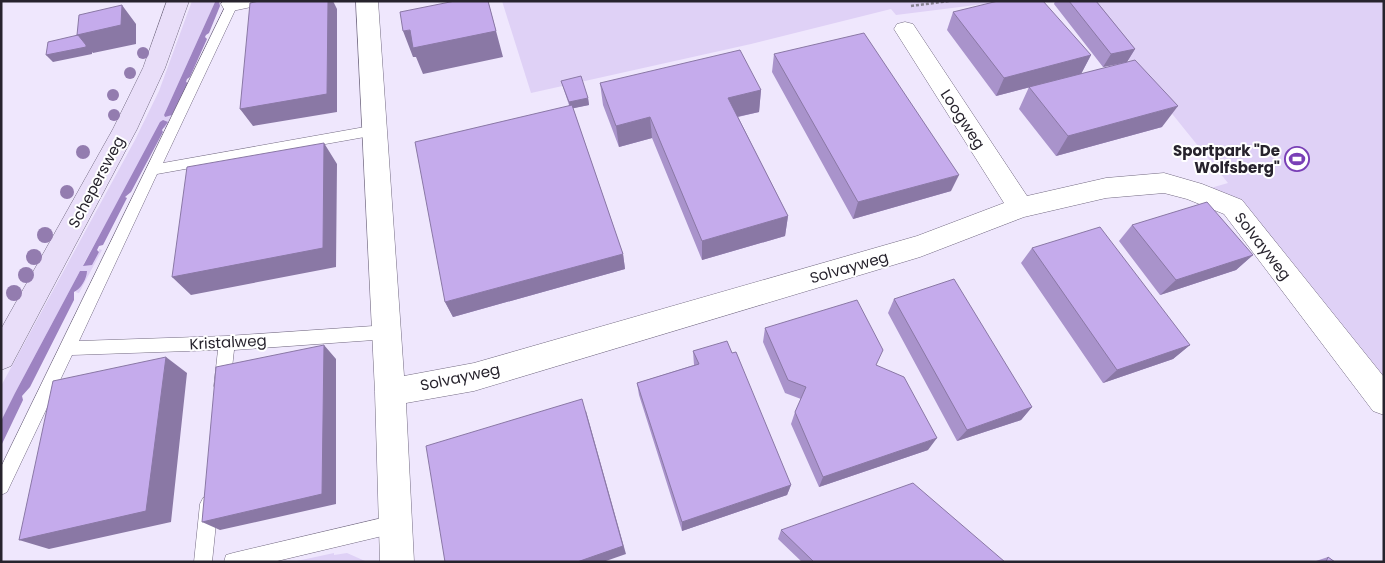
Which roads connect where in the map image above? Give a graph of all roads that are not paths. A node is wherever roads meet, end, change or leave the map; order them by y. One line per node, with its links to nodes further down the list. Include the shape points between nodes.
1 (178, 1): 11 (street, Schepersweg, via 154,68 124,129)
2 (367, 1): 5 (street)
3 (240, 2): 6 (lane)
4 (907, 18): 7 (street, Loogweg)
5 (376, 130): 6 (lane); 8 (street)
6 (152, 170): 10 (lane)
7 (1022, 208): 12 (street, Solvayweg, via 920,246 474,377); 13 (street, Solvayweg, via 1106,188 1164,183 1233,207)
8 (388, 332): 9 (lane, Kristalweg); 12 (street)
9 (227, 343): 10 (lane, Kristalweg); 14 (lane)
10 (67, 348): 15 (lane)
11 (1, 357)
12 (390, 392): 17 (street)
13 (1384, 401)
14 (220, 403)
15 (1, 486)
16 (210, 492): 18 (lane)
17 (395, 524): 19 (lane); 20 (street)
18 (203, 562)
19 (233, 562)
20 (397, 562)

